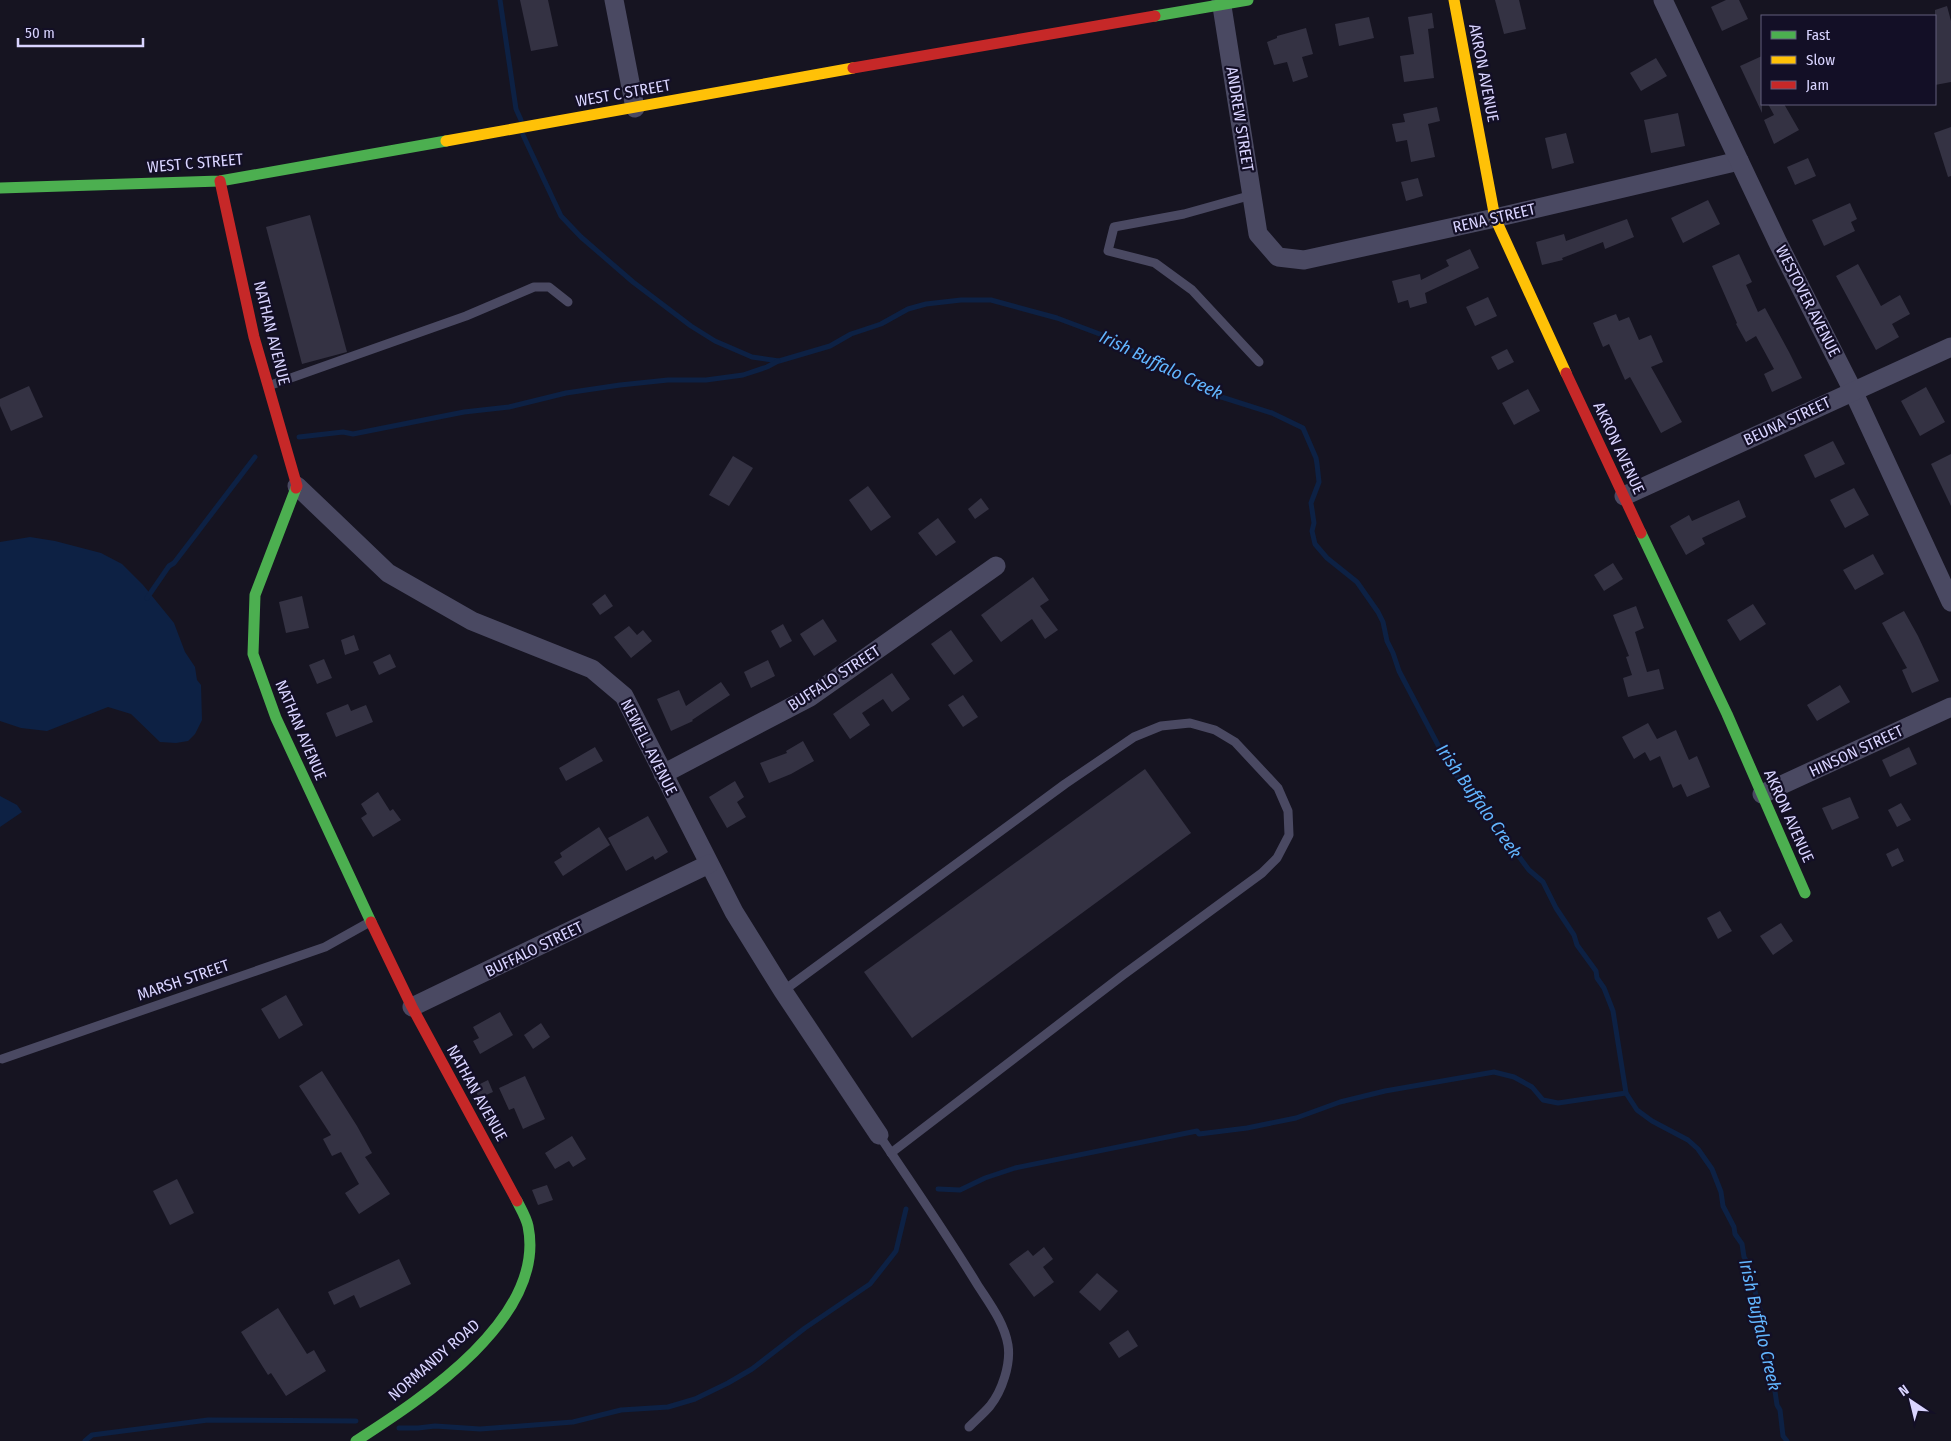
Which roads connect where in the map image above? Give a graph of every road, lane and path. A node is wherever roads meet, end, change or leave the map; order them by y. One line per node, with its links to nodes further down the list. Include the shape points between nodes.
1 (614, 0): 6 (street)
2 (1248, 0): 5 (street, WEST C STREET)
3 (1454, 0): 11 (street, AKRON AVENUE)
4 (1663, 0): 7 (street, WESTOVER AVENUE)
5 (1221, 2): 6 (street, WEST C STREET); 10 (street, ANDREW STREET)
6 (635, 108): 8 (street, WEST C STREET)
7 (1739, 161): 11 (street, RENA STREET); 17 (street, WESTOVER AVENUE)
8 (220, 181): 9 (street, WEST C STREET); 16 (street, NATHAN AVENUE)
9 (0, 188)
10 (1252, 195): 12 (street, ANDREW STREET); 15 (lane, via 1184,214 1114,227 1108,251 1155,263 1192,290)
11 (1495, 218): 12 (street, RENA STREET, via 1304,260 1278,257); 19 (street, AKRON AVENUE)
12 (1258, 234)
13 (568, 302): 16 (lane, via 549,287 534,287 466,316)
14 (1951, 346): 17 (street, BEUNA STREET)
15 (1259, 362)
16 (268, 386): 18 (street, NATHAN AVENUE)
17 (1854, 391): 19 (street, BEUNA STREET); 21 (street, WESTOVER AVENUE)
18 (297, 486): 23 (street, NEWELL AVENUE, via 388,573 472,621 592,669 624,696); 27 (street, NATHAN AVENUE, via 255,596 253,654 276,718)
19 (1624, 496): 24 (street, AKRON AVENUE)
20 (996, 566): 23 (street, BUFFALO STREET, via 810,698)
21 (1951, 602)
22 (1951, 707): 24 (street, HINSON STREET)
23 (663, 774): 25 (street, NEWELL AVENUE)
24 (1762, 794): 26 (street, AKRON AVENUE)
25 (709, 864): 28 (street, NEWELL AVENUE, via 734,912); 29 (street, BUFFALO STREET)
26 (1805, 893)
27 (371, 922): 29 (street, NATHAN AVENUE); 30 (lane, MARSH STREET, via 326,947)
28 (783, 991): 31 (street, NEWELL AVENUE); 32 (lane, via 1066,784 1143,733 1161,726 1190,723 1215,730 1235,742 1278,788 1288,811 1289,835 1277,858 1262,873)
29 (412, 1008): 33 (street, NATHAN AVENUE, via 518,1203 528,1227)
30 (2, 1059)
31 (879, 1134): 32 (lane)
32 (891, 1153): 34 (lane, via 966,1266 1000,1322 1006,1339 1008,1359 1000,1388 991,1405)
33 (528, 1260): 35 (street, NORMANDY ROAD, via 520,1291 499,1323 468,1355 413,1402)
34 (969, 1427)
35 (356, 1441)

